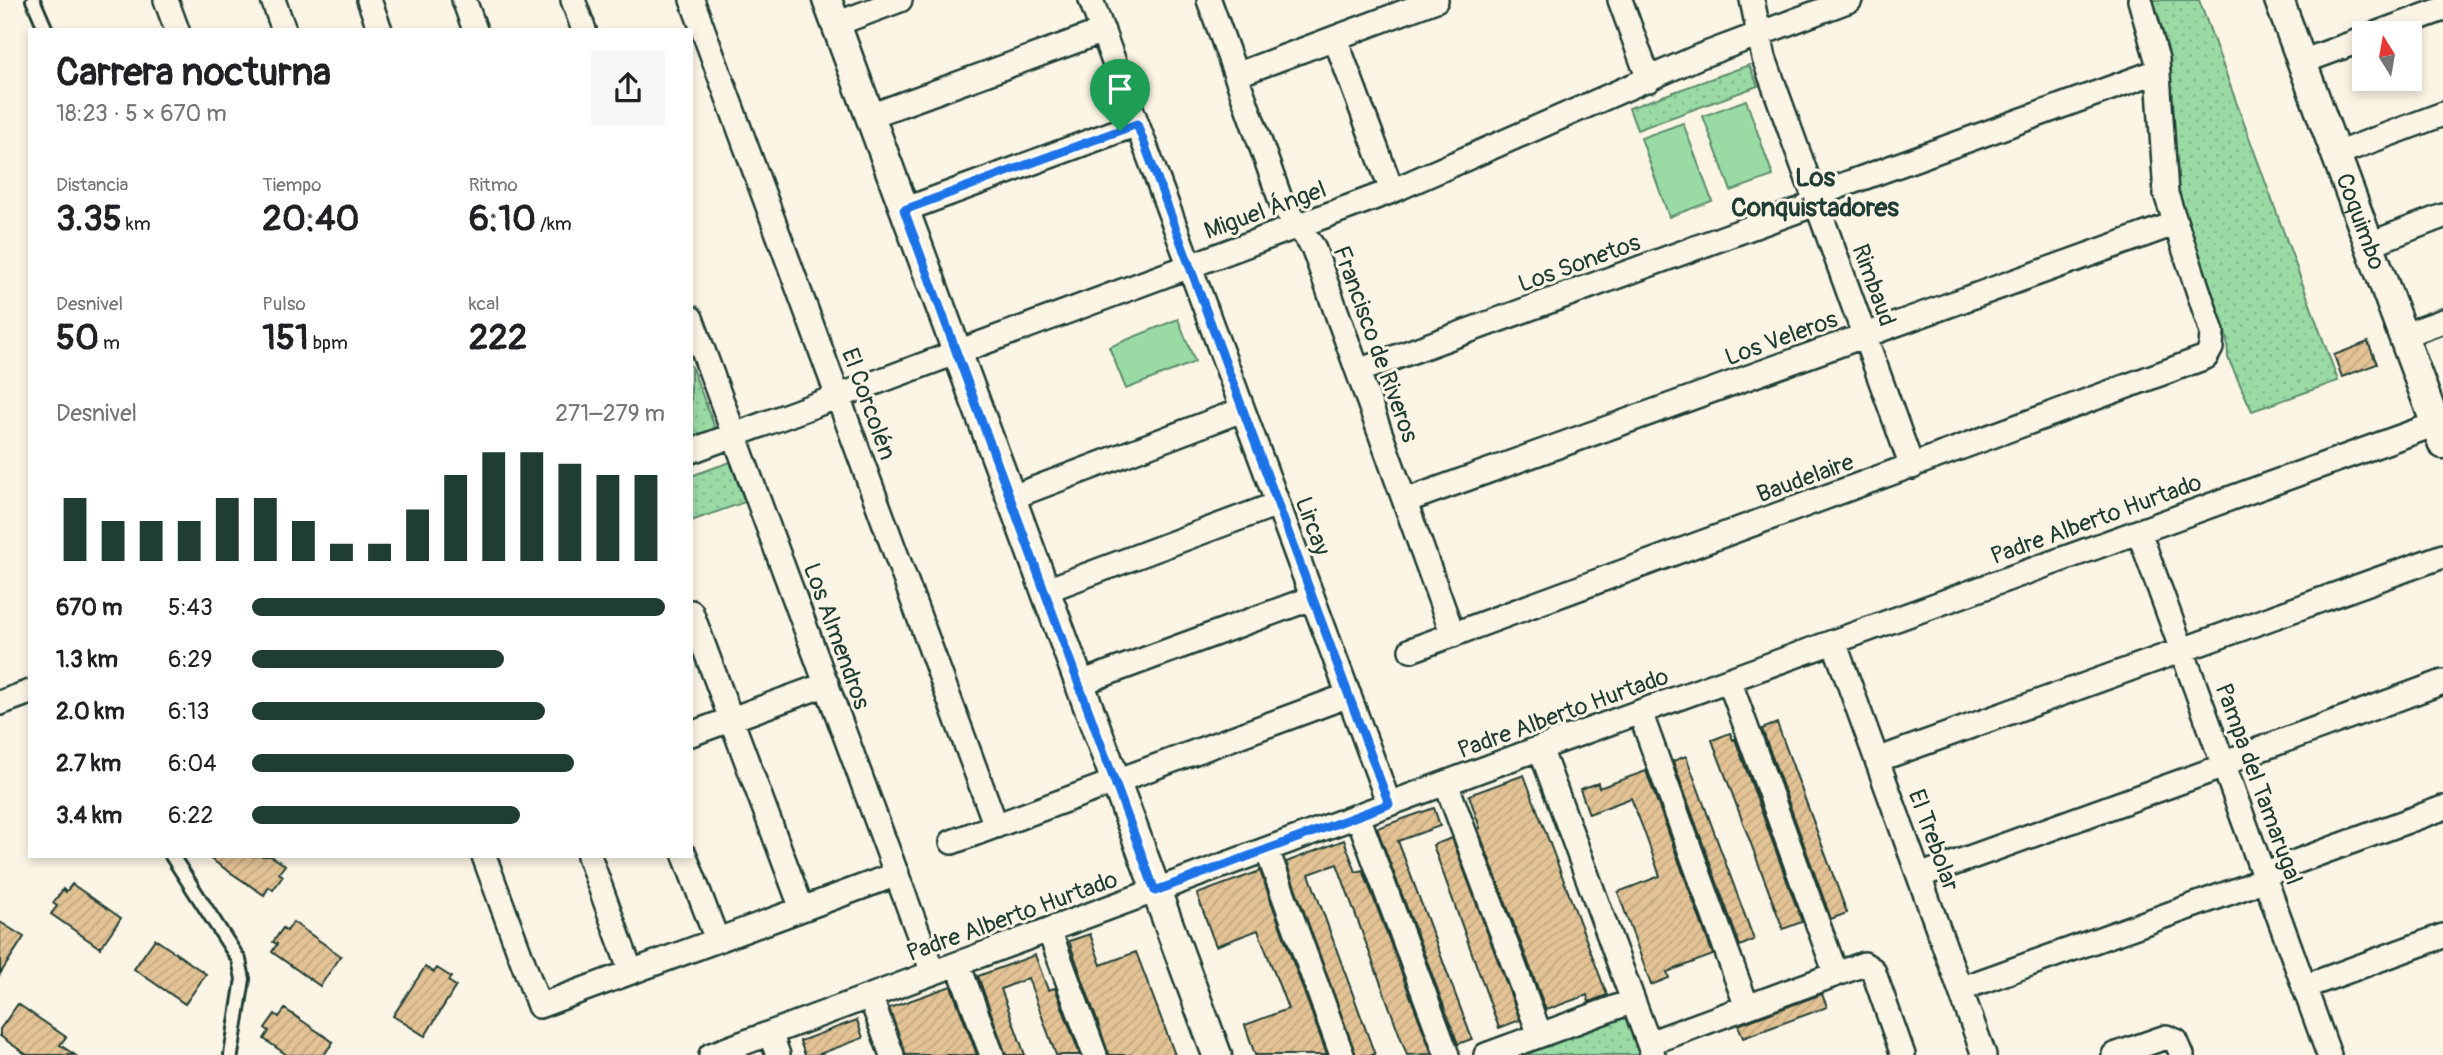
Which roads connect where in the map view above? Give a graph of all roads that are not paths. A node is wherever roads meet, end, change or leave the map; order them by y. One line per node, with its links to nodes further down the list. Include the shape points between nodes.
1 (33, 0): 20 (lane)
2 (166, 0): 21 (street)
3 (273, 0): 22 (street)
4 (369, 0): 23 (street)
5 (464, 0): 24 (street)
6 (573, 0): 25 (street)
7 (692, 0): 52 (street, El Corcolén)
8 (900, 0): 18 (street)
9 (1091, 0): 26 (street, Lircay)
10 (1209, 0): 32 (street, Francisco de Riveros)
11 (1436, 0): 28 (street)
12 (1620, 0): 33 (street)
13 (1752, 0): 27 (street, Rimbaud)
14 (1850, 0): 27 (street, Miguel Ángel)
15 (2140, 0): 31 (street)
16 (2279, 0): 30 (street, Coquimbo)
17 (2443, 9): 19 (street)
18 (832, 12): 35 (street)
19 (2410, 21)
20 (45, 28)
21 (176, 28)
22 (283, 28)
23 (379, 28)
24 (474, 28)
25 (583, 28)
26 (1103, 30): 35 (street); 36 (street, Lircay)
27 (1759, 33): 33 (street, Miguel Ángel); 39 (street, Rimbaud)
28 (1335, 38): 32 (street); 38 (street)
29 (2352, 43): 30 (street)
30 (2302, 62): 37 (street, Coquimbo)
31 (2158, 71): 39 (street, Los Sonetos, via 1832,189); 42 (street, via 2164,179)
32 (1236, 75): 43 (street, Francisco de Riveros, via 1282,204)
33 (1649, 80): 38 (street, Miguel Ángel)
34 (2443, 114): 37 (street)
35 (870, 116): 40 (street)
36 (1137, 124): 40 (street); 45 (street, Lircay)
37 (2336, 154): 44 (street, Coquimbo)
38 (1392, 191): 43 (street, Miguel Ángel)
39 (1815, 200): 48 (street, Rimbaud); 51 (street, Los Sonetos, via 1802,209)
40 (904, 210): 50 (street)
41 (2443, 216): 44 (street)
42 (2174, 224): 48 (street, Los Veleros); 57 (street, Baudelaire, via 2211,326 2206,358)
43 (1298, 226): 45 (street, Miguel Ángel); 51 (street, Francisco de Riveros, via 1313,247)
44 (2370, 244): 49 (street, Coquimbo)
45 (1190, 266): 50 (street, Miguel Ángel); 53 (street, Lircay)
46 (2443, 321): 49 (street)
47 (693, 331): 54 (street, Los Almendros)
48 (1864, 335): 57 (street, Rimbaud); 59 (street, Los Veleros)
49 (2404, 335): 55 (street, Coquimbo)
50 (957, 353): 52 (street, Miguel Ángel); 58 (street)
51 (1358, 371): 59 (street, Francisco de Riveros)
52 (838, 397): 54 (street, Miguel Ángel); 88 (street, El Corcolén)
53 (1242, 410): 58 (street); 60 (street, Lircay)
54 (734, 435): 56 (street, Miguel Ángel); 72 (street, Los Almendros)
55 (2440, 435): 61 (street, Padre Alberto Hurtado)
56 (693, 450)
57 (1912, 467): 66 (street, Baudelaire)
58 (1010, 498): 63 (street)
59 (1405, 501): 66 (street, Francisco de Riveros)
60 (1277, 504): 63 (street); 64 (street, Lircay)
61 (2139, 532): 67 (street, Padre Alberto Hurtado); 68 (street, Pampa del Tamarugal)
62 (2443, 556): 68 (street)
63 (1044, 591): 73 (street)
64 (1312, 598): 73 (street); 75 (street, Lircay)
65 (693, 617): 78 (street)
66 (1453, 635): 69 (street, Baudelaire)
67 (1835, 642): 70 (street, Padre Alberto Hurtado); 81 (street, El Trebolar)
68 (2182, 649): 81 (street); 82 (street, Pampa del Tamarugal)
69 (1411, 650)
70 (1729, 680): 77 (street, Padre Alberto Hurtado); 106 (street)
71 (2443, 682): 82 (street)
72 (827, 684): 78 (street); 95 (street, Los Almendros)
73 (1078, 684): 83 (street)
74 (28, 693): 76 (street)
75 (1349, 695): 83 (street); 85 (street, Lircay)
76 (0, 703)
77 (1640, 712): 80 (street, Padre Alberto Hurtado); 111 (street)
78 (731, 719): 79 (street); 99 (street)
79 (693, 733)
80 (1540, 748): 84 (street, Padre Alberto Hurtado); 110 (street)
81 (1877, 760): 96 (street, El Trebolar)
82 (2224, 766): 96 (street); 97 (street, Pampa del Tamarugal)
83 (1114, 782): 88 (street); 98 (street)
84 (1446, 783): 85 (street, Padre Alberto Hurtado); 113 (street)
85 (1389, 804): 87 (street, Padre Alberto Hurtado)
86 (2443, 808): 97 (street)
87 (1358, 816): 90 (street, Padre Alberto Hurtado); 125 (street)
88 (996, 826): 89 (street)
89 (952, 842)
90 (1267, 850): 98 (street, Padre Alberto Hurtado); 124 (street)
91 (173, 858): 117 (lane, via 239,960 243,979)
92 (485, 858): 104 (street, via 539,1006)
93 (590, 858): 104 (street)
94 (686, 858): 102 (street)
95 (897, 874): 99 (street); 105 (street, Los Almendros)
96 (1919, 876): 108 (street, El Trebolar)
97 (2264, 877): 107 (street, Pampa del Tamarugal); 108 (street)
98 (1155, 891): 100 (street, Padre Alberto Hurtado); 123 (street)
99 (802, 909): 102 (street)
100 (1049, 930): 103 (street, Padre Alberto Hurtado); 122 (street)
101 (2443, 936): 107 (street)
102 (717, 940): 104 (street)
103 (958, 964): 105 (street, Padre Alberto Hurtado); 121 (street)
104 (631, 972)
105 (933, 973): 109 (street, Padre Alberto Hurtado)
106 (1836, 974): 111 (street); 127 (street, via 1864,964 1871,967)
107 (2304, 987): 130 (street, Pampa del Tamarugal)
108 (1960, 989): 128 (street, El Trebolar)
109 (870, 996): 112 (street, Padre Alberto Hurtado); 120 (street)
110 (1633, 1001): 113 (street); 116 (street)
111 (1747, 1007): 116 (street)
112 (770, 1033): 118 (street, Padre Alberto Hurtado); 119 (street)
113 (1540, 1035): 115 (street)
114 (2177, 1046): 129 (street, via 2161,1038)
115 (1519, 1049): 126 (street)
116 (1651, 1049)
117 (231, 1055)
118 (711, 1055)
119 (778, 1055)
120 (892, 1055)
121 (992, 1055)
122 (1096, 1055)
123 (1217, 1055)
124 (1342, 1055)
125 (1447, 1055)
126 (1486, 1055)
127 (1903, 1055)
128 (1984, 1055)
129 (2113, 1055)
130 (2329, 1055)

